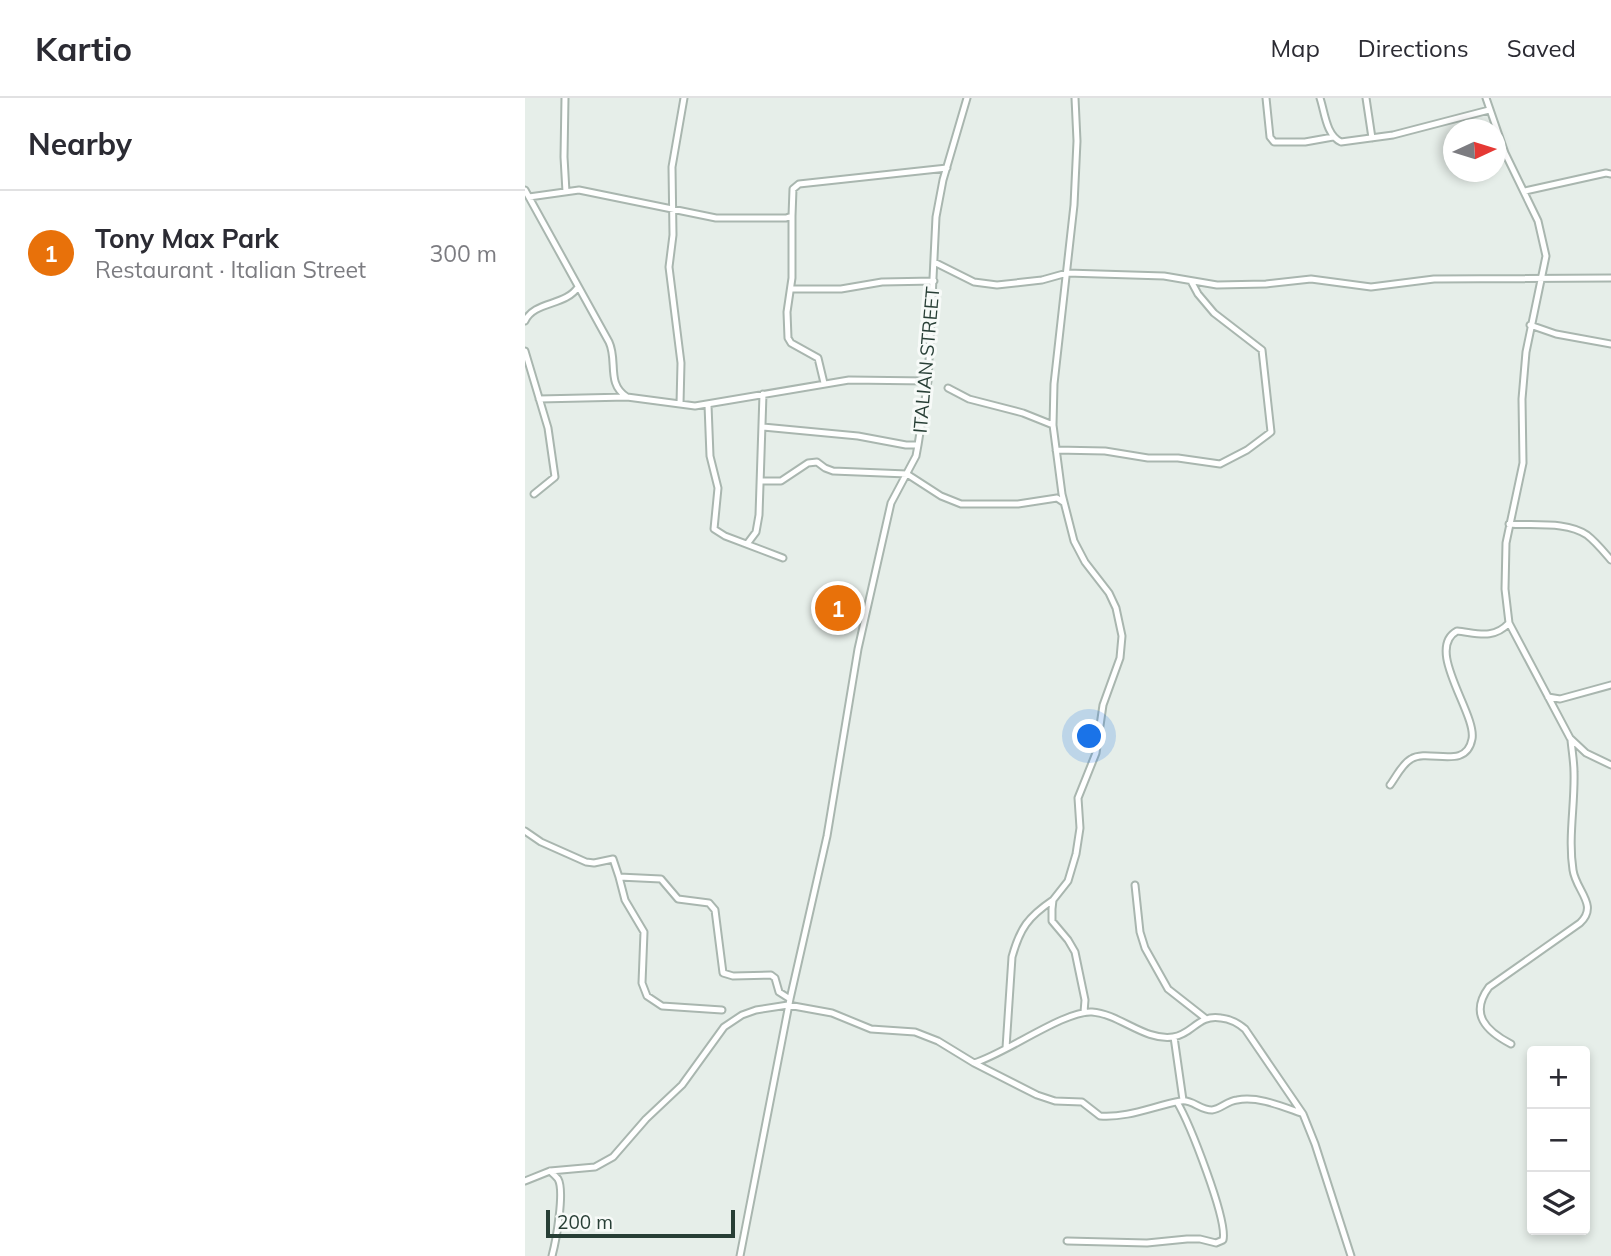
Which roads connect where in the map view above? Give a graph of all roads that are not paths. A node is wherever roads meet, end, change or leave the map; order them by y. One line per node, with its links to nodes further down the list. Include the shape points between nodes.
1 (565, 98): 16 (street)
2 (684, 98): 18 (street, via 672,167)
3 (967, 98): 12 (street, ITALIAN STREET)
4 (1075, 98): 21 (street, via 1077,141)
5 (1266, 98): 10 (street, via 1274,142)
6 (1320, 98): 10 (street)
7 (1366, 98): 11 (street)
8 (1486, 98): 9 (street)
9 (1489, 110): 11 (street); 15 (street)
10 (1333, 137): 11 (street, via 1341,142)
11 (1372, 138)
12 (947, 168): 19 (street, via 799,184 793,188); 20 (street, ITALIAN STREET, via 936,217)
13 (1611, 174): 15 (street)
14 (525, 190): 17 (street)
15 (1525, 191): 23 (street, via 1544,241)
16 (566, 192): 17 (street); 18 (street, via 589,191)
17 (529, 197): 26 (street)
18 (672, 208): 19 (street, via 716,218); 38 (street, via 670,283 681,363)
19 (792, 216): 27 (street)
20 (934, 262): 21 (street, via 984,285); 24 (street, ITALIAN STREET)
21 (1067, 273): 25 (street); 40 (street)
22 (1611, 278): 23 (street)
23 (1541, 280): 25 (street, via 1434,279 1371,287 1311,279 1247,285); 29 (street)
24 (934, 281): 27 (street); 32 (street, ITALIAN STREET)
25 (1191, 281): 43 (street, via 1214,313 1262,350 1271,432 1220,464)
26 (578, 287): 28 (street, via 568,297 531,312); 36 (street, via 612,348 615,383)
27 (791, 289): 33 (street, via 789,341 818,358)
28 (525, 321)
29 (1530, 325): 30 (street); 48 (street, via 1523,463)
30 (1611, 344)
31 (525, 351): 37 (street)
32 (928, 381): 33 (street); 42 (street, ITALIAN STREET)
33 (824, 383): 35 (street)
34 (948, 388): 40 (street)
35 (763, 394): 39 (street); 41 (street)
36 (627, 397): 37 (street); 38 (street)
37 (539, 399): 46 (street, via 552,444 555,477)
38 (680, 404): 39 (street)
39 (708, 405): 49 (street, via 710,456 718,488 714,529)
40 (1053, 425): 43 (street)
41 (763, 427): 42 (street); 45 (street)
42 (918, 445): 44 (street, ITALIAN STREET)
43 (1056, 450): 47 (street)
44 (907, 474): 45 (street, via 833,471 813,462 781,481); 47 (street, via 961,504 1018,504 1057,498); 62 (street, ITALIAN STREET, via 887,518)
45 (761, 481): 49 (street, via 756,532)
46 (534, 494)
47 (1063, 502): 61 (street, via 1080,552 1116,608 1122,636 1121,658 1103,705 1096,753 1078,798 1076,854 1068,881)
48 (1509, 524): 51 (street, via 1578,530); 52 (street, via 1505,558)
49 (747, 544): 50 (street)
50 (783, 558)
51 (1611, 560)
52 (1509, 623): 54 (street); 57 (street, via 1500,632 1485,636 1457,631 1451,635 1447,660 1471,727 1472,740 1464,753 1410,760)
53 (1611, 685): 54 (street, via 1560,699)
54 (1548, 697): 55 (street)
55 (1570, 738): 56 (street, via 1586,753); 67 (street, via 1573,870 1588,912 1580,923 1484,993 1484,1025)
56 (1611, 765)
57 (1389, 785)
58 (525, 831): 59 (street, via 586,862 613,859)
59 (618, 877): 62 (street, via 661,879 678,899 709,903 715,910 723,973 771,975); 63 (street, via 625,900 644,932 642,983 646,996 662,1006)
60 (1135, 885): 65 (street, via 1145,948 1168,989)
61 (1053, 900): 64 (street, via 1052,921 1077,960); 68 (street, via 1028,918 1019,932 1012,957)
62 (789, 1002): 69 (street, via 871,1029 915,1032); 72 (street, via 742,1015 725,1027 682,1084 607,1161 594,1167); 76 (street, ITALIAN STREET)
63 (722, 1010)
64 (1084, 1012): 66 (street, via 1108,1016 1157,1036); 68 (street)
65 (1205, 1018): 66 (street); 71 (street, via 1228,1019 1245,1029)
66 (1174, 1037): 70 (street)
67 (1511, 1044)
68 (1006, 1048): 69 (street)
69 (974, 1063): 70 (street, via 1037,1095 1082,1102 1100,1116 1133,1115)
70 (1180, 1101): 71 (street, via 1208,1110 1251,1099); 74 (street, via 1216,1202 1223,1240)
71 (1303, 1114): 77 (street)
72 (549, 1171): 73 (street); 75 (street, via 559,1184)
73 (525, 1181)
74 (1067, 1241)
75 (552, 1256)
76 (740, 1256)
77 (1351, 1256)

